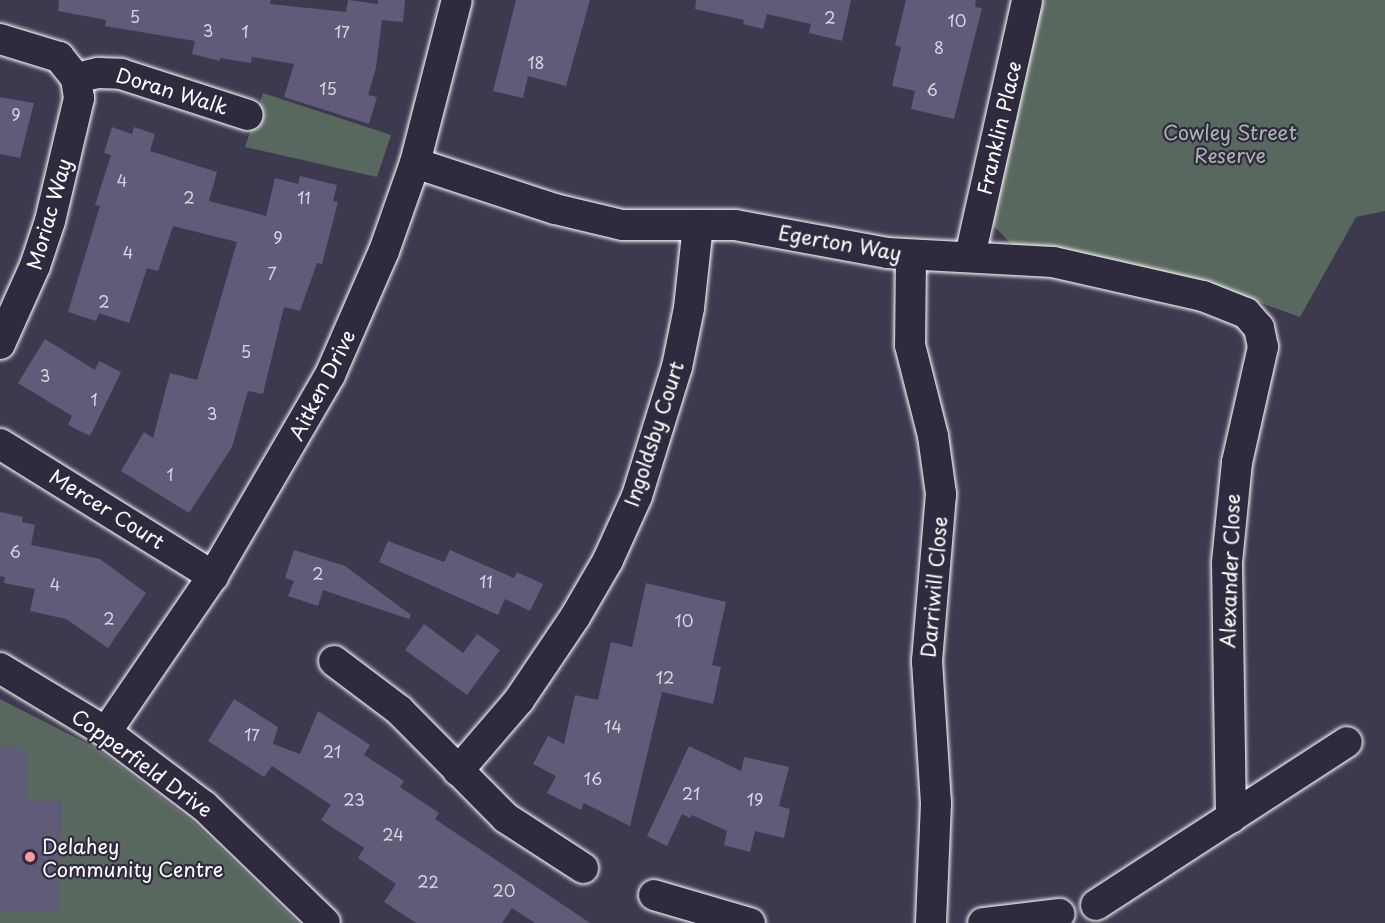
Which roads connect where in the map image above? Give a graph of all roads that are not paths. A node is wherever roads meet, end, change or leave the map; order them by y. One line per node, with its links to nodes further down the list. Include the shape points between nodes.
1 (458, 0): 6 (street, Aitken Drive)
2 (1027, 0): 9 (street, Franklin Place)
3 (0, 39): 4 (street, via 59,57)
4 (76, 78): 5 (street, Doran Walk, via 98,73 122,74); 11 (street, Moriac Way, via 78,106 51,221)
5 (248, 114)
6 (415, 163): 7 (street, Egerton Way, via 555,209 622,225); 13 (street, Aitken Drive, via 384,251 330,375)
7 (698, 225): 8 (street, Egerton Way, via 735,225); 18 (street, Ingoldsby Court, via 689,308 677,367 637,496 608,560 575,617 519,700)
8 (911, 255): 9 (street, Egerton Way); 26 (street, Darriwill Close, via 910,345 933,436 941,494 927,661 936,803)
9 (970, 256): 10 (street, Egerton Way, via 1053,262 1152,283 1234,307)
10 (1259, 328): 19 (street, Alexander Close, via 1261,363 1237,462 1227,563)
11 (0, 344)
12 (0, 444): 13 (street, Mercer Court)
13 (213, 576): 16 (street, Aitken Drive)
14 (334, 661): 18 (street, via 399,710)
15 (0, 668): 16 (street, Copperfield Drive)
16 (106, 732): 24 (street, Copperfield Drive, via 204,806)
17 (1347, 742): 19 (street)
18 (458, 771): 20 (street, via 506,818)
19 (1231, 818): 22 (street)
20 (583, 868)
21 (654, 895): 25 (street)
22 (1096, 905)
23 (1059, 914): 27 (street)
24 (325, 923)
25 (750, 923)
26 (931, 923)
27 (983, 923)

